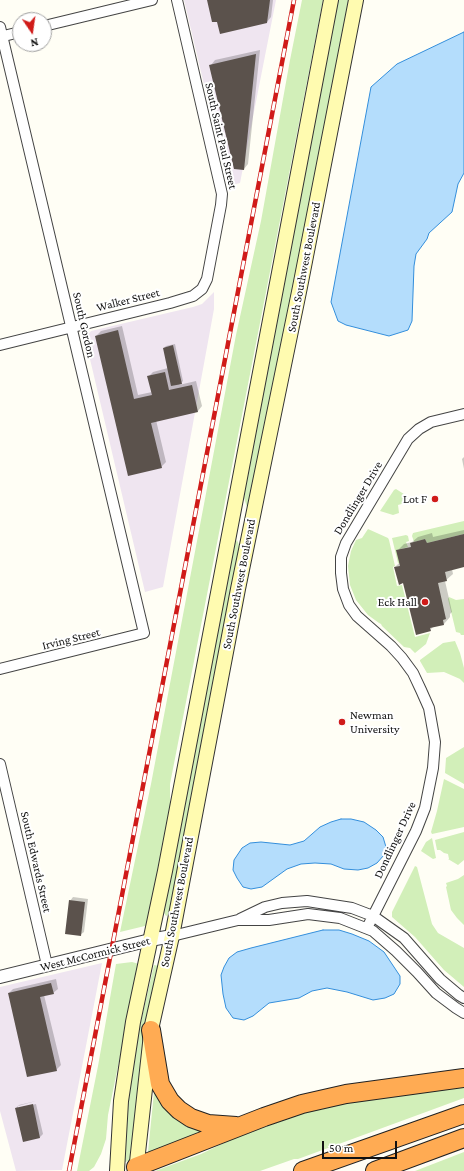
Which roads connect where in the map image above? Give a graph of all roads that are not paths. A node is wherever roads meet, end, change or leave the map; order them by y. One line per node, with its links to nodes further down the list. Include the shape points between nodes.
1 (152, 0): 5 (street)
2 (177, 0): 8 (street, South Saint Paul Street, via 222,194)
3 (331, 0): 19 (main road, South Southwest Boulevard)
4 (356, 0): 18 (main road, South Southwest Boulevard, via 238,589)
5 (52, 24)
6 (12, 32): 7 (street)
7 (1, 33): 9 (street, South Gordon)
8 (207, 279): 9 (street, Walker Street, via 202,289 194,296)
9 (72, 328): 10 (street, Walker Street); 12 (street, South Gordon)
10 (0, 345)
11 (464, 414): 15 (street, Dondlinger Drive, via 431,422 408,439 346,544 341,557 343,589 349,604 357,616 392,646 413,673 428,708 435,742 425,808)
12 (143, 630): 13 (street, Irving Street, via 144,633)
13 (0, 669)
14 (0, 764): 20 (street, South Edwards Street)
15 (373, 916): 16 (street, West McCormick Street, via 352,908 308,901 265,907); 17 (street, Dondlinger Drive); 22 (street, West McCormick Street, via 404,938 440,979)
16 (238, 920): 17 (street, West McCormick Street, via 269,920 308,914 340,918); 18 (street, West McCormick Street)
17 (367, 928): 23 (street, West McCormick Street, via 396,950 436,994)
18 (172, 936): 19 (street, West McCormick Street); 24 (main road, South Southwest Boulevard)
19 (150, 940): 20 (street, West McCormick Street); 30 (main road, South Southwest Boulevard, via 133,1022 121,1101)
20 (47, 965): 21 (street, West McCormick Street)
21 (0, 977)
22 (464, 998)
23 (464, 1013)
24 (151, 1030): 27 (highway, via 160,1084 170,1101 191,1118 208,1124); 29 (main road, South Southwest Boulevard)
25 (464, 1078): 27 (highway, via 346,1094 302,1104)
26 (464, 1114): 31 (highway)
27 (239, 1127): 29 (highway)
28 (464, 1138): 32 (highway)
29 (132, 1170)
30 (116, 1171)
31 (302, 1171)
32 (375, 1171)

